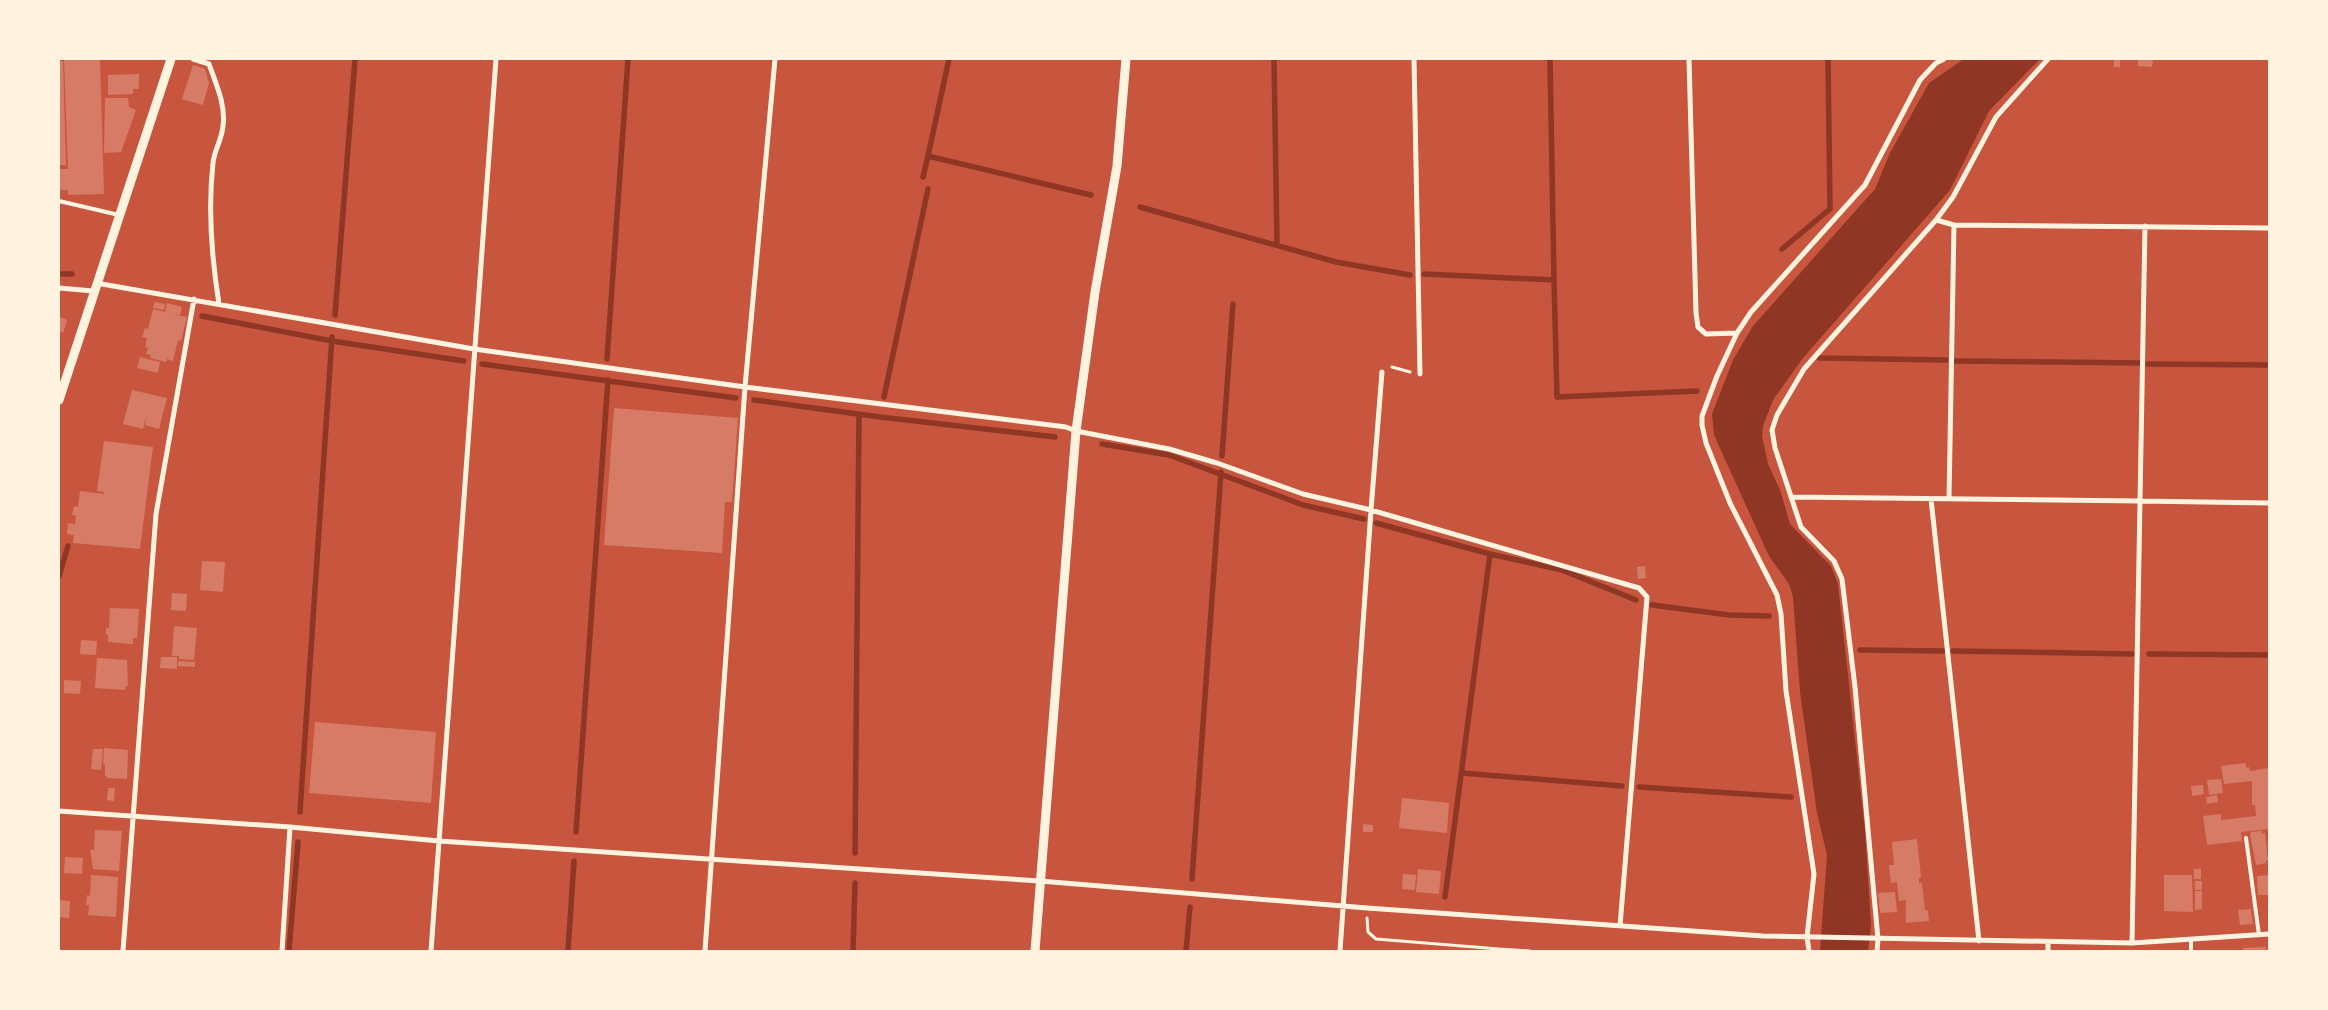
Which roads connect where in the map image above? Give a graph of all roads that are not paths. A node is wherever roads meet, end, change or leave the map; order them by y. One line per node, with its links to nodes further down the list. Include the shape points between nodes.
1 (171, 59): 11 (street)
2 (193, 59): 19 (street, via 209,64 223,107 223,127 213,162 213,261)
3 (496, 59): 21 (street)
4 (775, 59): 24 (street)
5 (1126, 59): 26 (street, via 1116,166)
6 (1414, 59): 23 (street)
7 (1689, 59): 20 (street, via 1698,327 1706,334)
8 (1944, 59): 20 (street, via 1920,80 1865,186 1751,312)
9 (2048, 59): 12 (street, via 1996,117 1953,197)
10 (59, 201): 11 (lane)
11 (119, 215): 16 (street)
12 (1936, 220): 13 (street); 27 (street, via 1804,369 1777,415 1772,430 1775,448)
13 (1954, 225): 14 (street); 29 (street)
14 (2145, 226): 15 (street); 30 (street)
15 (2269, 228)
16 (94, 287): 17 (street); 18 (street); 25 (street)
17 (59, 288)
18 (194, 299): 19 (street); 34 (street, via 156,514)
19 (219, 304): 21 (street)
20 (1737, 333): 44 (street, via 1705,408 1702,425 1706,444 1730,502 1779,604 1786,692 1814,874)
21 (474, 349): 24 (street); 37 (street)
22 (1382, 372): 32 (street)
23 (1420, 374)
24 (745, 387): 26 (street, via 1066,427); 38 (street)
25 (59, 400)
26 (1076, 431): 32 (street, via 1169,450 1217,463 1303,494); 39 (street)
27 (1791, 497): 28 (street); 45 (street, via 1801,527 1834,561 1842,579)
28 (1931, 499): 29 (street); 47 (street)
29 (1950, 499): 30 (street)
30 (2140, 501): 31 (street); 49 (street)
31 (2269, 503)
32 (1371, 510): 40 (street); 41 (street, via 1639,588 1647,597)
33 (59, 811): 34 (street)
34 (132, 816): 35 (street); 50 (street)
35 (290, 827): 37 (street); 51 (street)
36 (2246, 838): 43 (lane)
37 (440, 841): 38 (street); 52 (street)
38 (712, 858): 39 (street); 53 (street)
39 (1040, 882): 40 (street); 54 (street)
40 (1343, 905): 41 (street); 55 (street)
41 (1620, 926): 44 (street)
42 (2269, 934): 43 (street)
43 (2259, 935): 46 (street)
44 (1810, 937): 45 (street); 56 (street)
45 (1877, 939): 47 (street); 57 (street)
46 (2191, 939): 49 (street); 59 (lane)
47 (1979, 941): 48 (street)
48 (2048, 942): 49 (street); 58 (street)
49 (2132, 943)
50 (123, 951)
51 (282, 951)
52 (431, 951)
53 (705, 951)
54 (1035, 951)
55 (1340, 951)
56 (1809, 951)
57 (1877, 951)
58 (2048, 951)
59 (2191, 951)

